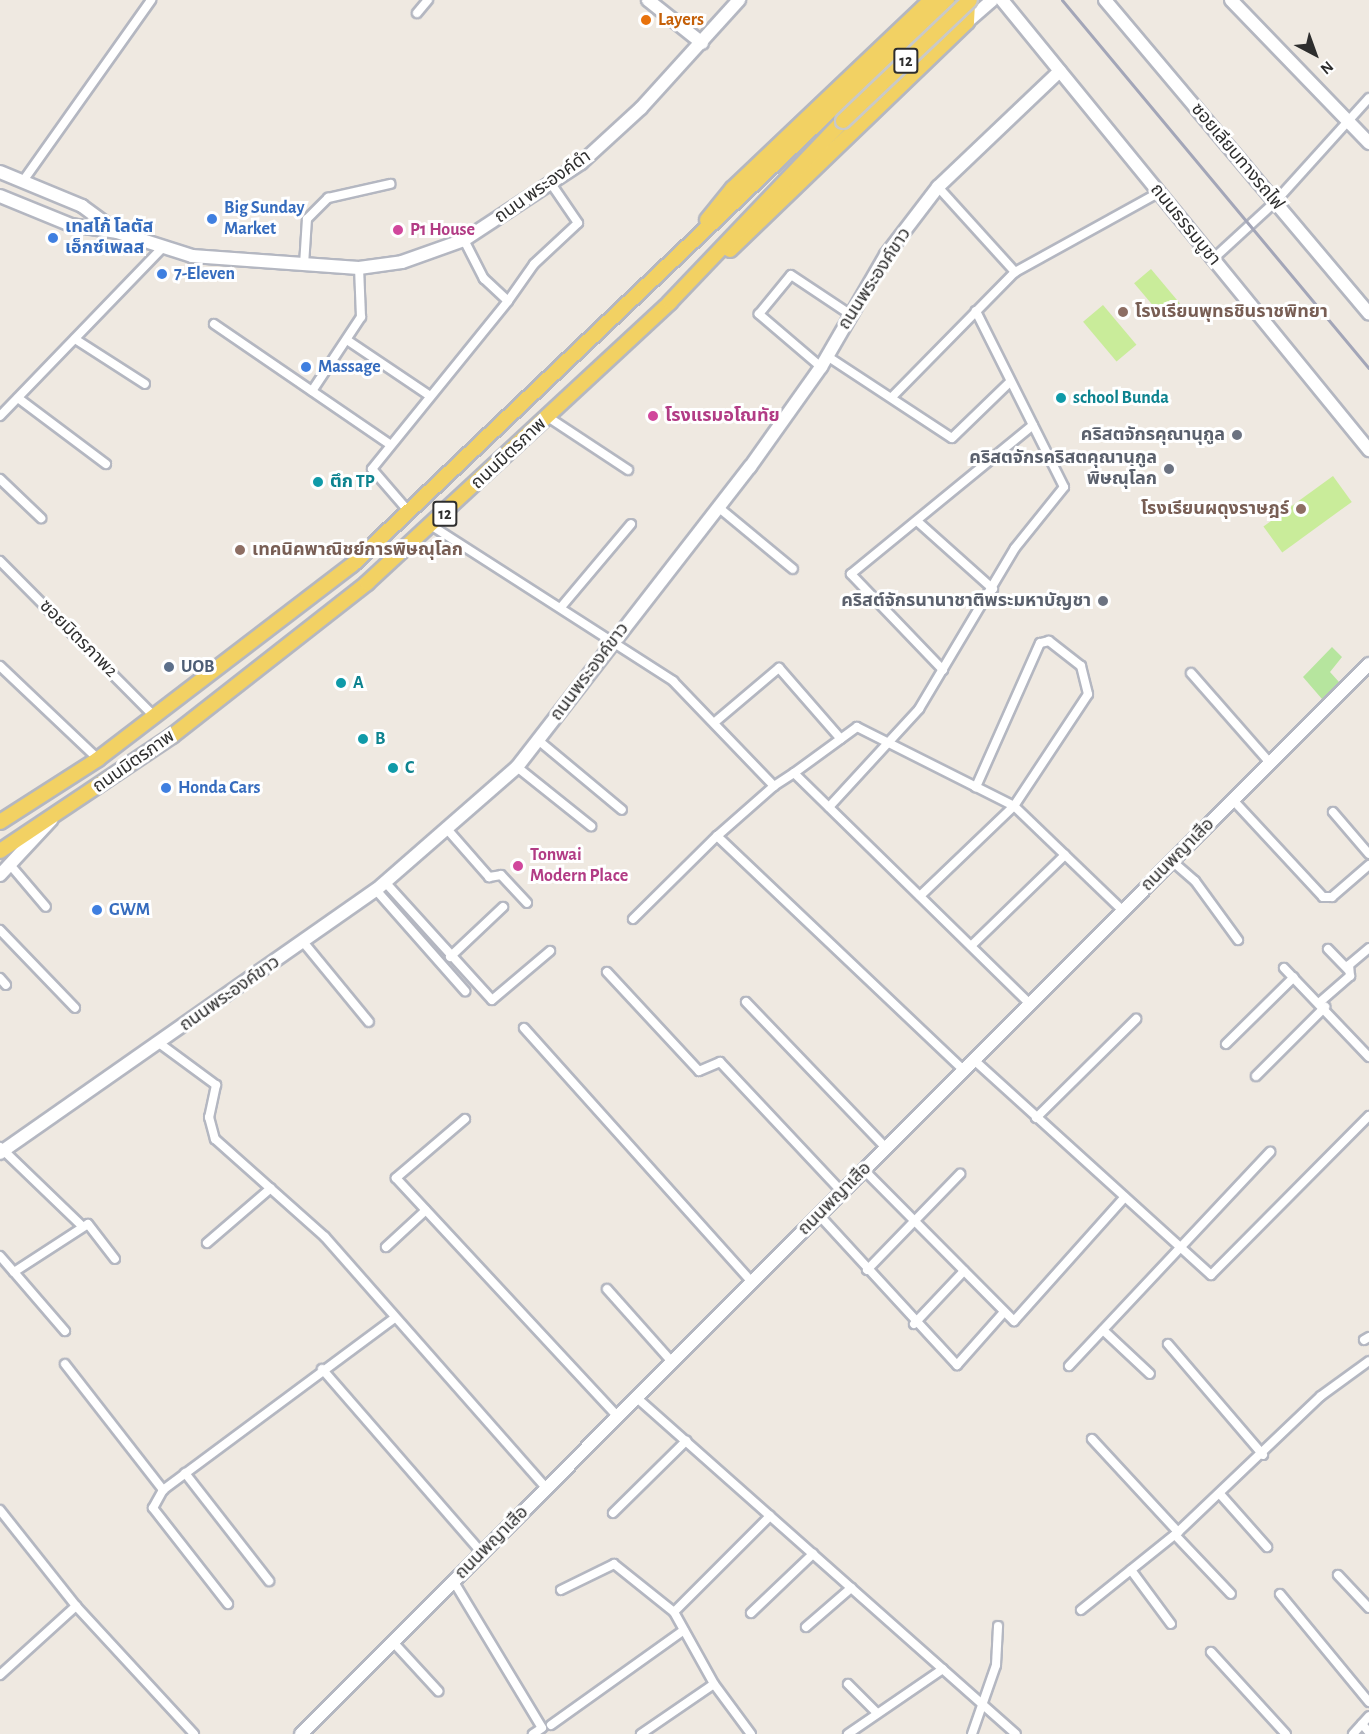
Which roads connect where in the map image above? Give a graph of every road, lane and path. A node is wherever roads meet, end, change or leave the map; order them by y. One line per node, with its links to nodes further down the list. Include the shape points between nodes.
1 (151, 0): 20 (street)
2 (429, 0): 12 (street)
3 (648, 0): 14 (street)
4 (739, 0): 14 (street, ถนน พระองค์ดำ)
5 (931, 0): 31 (main road, via 732,189)
6 (947, 0): 31 (main road, ถนนมิตรภาพ / 12)
7 (969, 0): 13 (main road); 36 (main road, ถนนมิตรภาพ / 12, bridge, via 843,121)
8 (992, 0): 13 (street)
9 (1002, 0): 15 (street, ถนนธรรมบูชา)
10 (1106, 0): 26 (street, ซอยเลียบทางรถไฟ)
11 (1231, 0): 17 (street)
12 (417, 13)
13 (967, 22): 36 (main road, via 759,225)
14 (702, 43): 22 (street, ถนน พระองค์ดำ, via 641,108)
15 (1060, 71): 23 (street, ถนนพระองค์ขาว); 24 (street, ถนนธรรมบูชา)
16 (1369, 98): 17 (street)
17 (1348, 121): 18 (street); 26 (street)
18 (1369, 143)
19 (0, 172): 20 (street)
20 (23, 182): 27 (street, via 82,206)
21 (390, 184): 32 (street, via 328,198 307,219)
22 (552, 185): 28 (street, ถนน พระองค์ดำ); 35 (street, via 578,223 534,264)
23 (938, 187): 34 (street); 39 (street, ถนนพระองค์ขาว, via 886,255)
24 (1158, 193): 30 (street, ถนนธรรมบูชา); 34 (street)
25 (0, 196): 27 (street, via 71,225)
26 (1275, 202): 30 (street); 38 (street, ซอยเลียบทางรถไฟ)
27 (117, 232): 29 (street, ถนน พระองค์ดำ)
28 (464, 240): 33 (street, ถนน พระองค์ดำ, via 402,261); 35 (street, via 484,279)
29 (162, 248): 32 (street, ถนน พระองค์ดำ, via 192,256); 41 (street)
30 (1213, 259): 54 (street, ถนนธรรมบูชา)
31 (674, 262): 59 (main road, ถนนมิตรภาพ / 12)
32 (304, 265): 33 (street, ถนน พระองค์ดำ)
33 (359, 268): 42 (street, via 361,317)
34 (1015, 272): 37 (street)
35 (508, 301): 47 (street)
36 (670, 302): 51 (main road, ถนนมิตรภาพ / 12)
37 (976, 311): 44 (street); 48 (street)
38 (1369, 314)
39 (851, 315): 43 (street, ถนนพระองค์ขาว); 43 (street, via 791,275 759,314)
40 (214, 324): 46 (street)
41 (75, 339): 45 (street); 49 (street)
42 (347, 340): 46 (street); 47 (street)
43 (824, 362): 48 (street); 58 (street, ถนนพระองค์ขาว)
44 (1010, 382): 48 (street, via 952,438); 52 (street)
45 (145, 384)
46 (312, 391): 53 (street)
47 (430, 396): 53 (street)
48 (892, 397)
49 (18, 398): 50 (street); 55 (street)
50 (0, 416)
51 (548, 417): 56 (street); 63 (main road, ถนนมิตรภาพ / 12)
52 (1033, 425): 61 (street); 66 (street, via 1064,487 1041,510)
53 (391, 445): 59 (street, via 372,469)
54 (1369, 450)
55 (106, 464)
56 (628, 470)
57 (0, 479): 60 (street)
58 (718, 507): 65 (street); 68 (street, ถนนพระองค์ขาว)
59 (411, 513): 73 (main road, ถนนมิตรภาพ / 12)
60 (41, 518)
61 (917, 521): 66 (street); 71 (street, via 851,574)
62 (631, 524): 67 (street)
63 (432, 526): 67 (street); 89 (main road, ถนนมิตรภาพ / 12, via 172,736)
64 (0, 561): 73 (street, ซอยมิตรภาพ2)
65 (793, 569)
66 (993, 589): 71 (street)
67 (562, 606): 68 (street)
68 (615, 640): 74 (street, via 673,681); 76 (street, ถนนพระองค์ขาว)
69 (1369, 664): 79 (street, ถนนพญาเสือ)
70 (0, 666): 78 (street)
71 (943, 670): 77 (street, via 919,709)
72 (1191, 673): 79 (street)
73 (155, 717): 78 (main road, ถนนมิตรภาพ / 12)
74 (715, 722): 75 (street, via 779,668); 82 (street)
75 (841, 739): 77 (street, via 857,727); 81 (street)
76 (538, 740): 80 (street, ถนนพระองค์ขาว); 87 (street)
77 (884, 741): 83 (street); 86 (street)
78 (98, 759): 90 (main road, ถนนมิตรภาพ / 12)
79 (1270, 763): 84 (street, ถนนพญาเสือ)
80 (517, 767): 91 (street); 92 (street, ถนนพระองค์ขาว)
81 (794, 773): 82 (street); 86 (street)
82 (774, 786): 93 (street)
83 (976, 787): 85 (street); 85 (street, via 1040,643 1049,641 1081,666 1090,689)
84 (1233, 800): 97 (street, ถนนพญาเสือ); 98 (street, via 1323,897 1332,897)
85 (1014, 806): 96 (street); 102 (street)
86 (829, 807): 102 (street)
87 (622, 810)
88 (1333, 812): 95 (street)
89 (53, 819): 94 (main road, ถนนมิตรภาพ / 12); 99 (street)
90 (0, 822)
91 (591, 826)
92 (447, 830): 101 (street, ถนนพระองค์ขาว); 103 (street, via 489,877 501,875)
93 (717, 836): 107 (street); 132 (street)
94 (0, 851)
95 (1369, 854)
96 (1065, 855): 106 (street); 111 (street)
97 (1172, 861): 106 (street, ถนนพญาเสือ); 109 (street, via 1195,881)
98 (1369, 865)
99 (12, 867): 100 (street); 104 (street)
100 (0, 876)
101 (381, 886): 110 (street, ถนนพระองค์ขาว); 115 (street); 120 (street)
102 (920, 896): 111 (street)
103 (527, 903)
104 (46, 907)
105 (503, 908): 115 (street)
106 (1123, 911): 122 (street, ถนนพญาเสือ)
107 (633, 919)
108 (0, 930): 124 (street)
109 (1238, 940)
110 (304, 943): 126 (street); 128 (street, ถนนพระองค์ขาว)
111 (971, 946): 122 (street)
112 (1369, 948): 117 (street)
113 (1328, 949): 117 (street)
114 (550, 951): 115 (street, via 495,1000)
115 (450, 957)
116 (1284, 968): 119 (street)
117 (1348, 970): 123 (street, via 1350,976)
118 (607, 972): 143 (street, via 699,1071 720,1062)
119 (1294, 977): 123 (street); 129 (street)
120 (465, 991)
121 (746, 1002): 137 (street)
122 (1030, 1004): 131 (street, ถนนพญาเสือ)
123 (1323, 1005): 130 (street); 133 (street)
124 (75, 1008)
125 (1136, 1019): 135 (street)
126 (369, 1022)
127 (524, 1028): 157 (street)
128 (159, 1043): 138 (street, ถนนพระองค์ขาว); 142 (street, via 216,1084 209,1117 215,1139)
129 (1226, 1044)
130 (1369, 1058)
131 (974, 1060): 132 (street, ถนนพญาเสือ); 135 (street)
132 (964, 1070): 137 (street, ถนนพญาเสือ)
133 (1256, 1076)
134 (1369, 1116): 151 (street, via 1211,1275)
135 (1036, 1118): 144 (street)
136 (465, 1119): 145 (street, via 396,1178)
137 (886, 1148): 140 (street, ถนนพญาเสือ)
138 (1, 1150): 148 (street)
139 (1270, 1152): 151 (street)
140 (864, 1170): 143 (street, ถนนพญาเสือ); 147 (street)
141 (960, 1174): 147 (street)
142 (271, 1188): 149 (street); 160 (street, via 325,1237)
143 (842, 1192): 146 (street, ถนนพญาเสือ)
144 (1125, 1197): 151 (street); 159 (street, via 1014,1321)
145 (426, 1210): 150 (street); 172 (street)
146 (819, 1215): 154 (street); 157 (street, ถนนพญาเสือ)
147 (914, 1221): 154 (street); 155 (street)
148 (82, 1226): 153 (street, via 91,1228); 156 (street)
149 (207, 1243)
150 (386, 1246)
151 (1180, 1247): 162 (street)
152 (0, 1256): 156 (street)
153 (115, 1259)
154 (867, 1270): 161 (street)
155 (964, 1271): 159 (street); 161 (street)
156 (14, 1272): 163 (street)
157 (752, 1282): 166 (street, ถนนพญาเสือ)
158 (607, 1289): 166 (street)
159 (1004, 1312): 161 (street, via 957,1365)
160 (393, 1319): 169 (street); 177 (street)
161 (914, 1324)
162 (1103, 1330): 168 (street); 170 (street)
163 (65, 1331)
164 (1168, 1344): 175 (street)
165 (1369, 1361): 175 (street, via 1321,1396)
166 (672, 1362): 171 (street, ถนนพญาเสือ)
167 (65, 1364): 178 (street)
168 (1069, 1366)
169 (322, 1369): 176 (street); 185 (street)
170 (1150, 1374)
171 (637, 1398): 172 (street, ถนนพญาเสือ); 174 (street)
172 (618, 1417): 177 (street, ถนนพญาเสือ)
173 (1092, 1439): 183 (street)
174 (686, 1442): 181 (street); 182 (street)
175 (1263, 1455): 179 (street)
176 (185, 1473): 178 (street); 189 (street)
177 (546, 1488): 185 (street, ถนนพญาเสือ)
178 (163, 1490): 195 (street, via 153,1508)
179 (1220, 1494): 183 (street); 184 (street)
180 (0, 1510): 196 (street)
181 (613, 1513)
182 (770, 1516): 186 (street); 199 (street)
183 (1176, 1534): 187 (street); 193 (street)
184 (1266, 1547)
185 (483, 1554): 190 (street, ถนนพญาเสือ)
186 (813, 1554): 191 (street); 200 (street)
187 (1131, 1570): 198 (street); 201 (street)
188 (1338, 1575): 197 (street)
189 (269, 1581)
190 (454, 1582): 205 (street, ถนนพญาเสือ); 222 (street, via 542,1728)
191 (851, 1588): 203 (street); 207 (street)
192 (561, 1590): 199 (street, via 614,1564)
193 (1231, 1594)
194 (1280, 1594): 212 (street)
195 (228, 1604)
196 (75, 1606): 208 (street); 220 (street)
197 (1369, 1608)
198 (1082, 1610)
199 (674, 1612): 204 (street)
200 (751, 1613)
201 (1171, 1624)
202 (998, 1626): 213 (street, via 996,1665)
203 (806, 1627)
204 (684, 1630): 209 (street); 217 (street)
205 (393, 1642): 211 (street); 221 (street, ถนนพญาเสือ)
206 (1211, 1652): 227 (street)
207 (943, 1669): 213 (street); 214 (street)
208 (0, 1675)
209 (714, 1684): 218 (street); 223 (street)
210 (848, 1684): 214 (street)
211 (438, 1691)
212 (1369, 1702)
213 (981, 1703): 225 (street); 226 (street)
214 (877, 1713): 224 (street)
215 (1369, 1716): 216 (street)
216 (1362, 1724): 219 (street); 228 (street)
217 (551, 1725)
218 (746, 1732)
219 (1369, 1732)
220 (194, 1734)
221 (301, 1734)
222 (533, 1734)
223 (641, 1734)
224 (848, 1734)
225 (972, 1734)
226 (1016, 1734)
227 (1286, 1734)
228 (1353, 1734)

